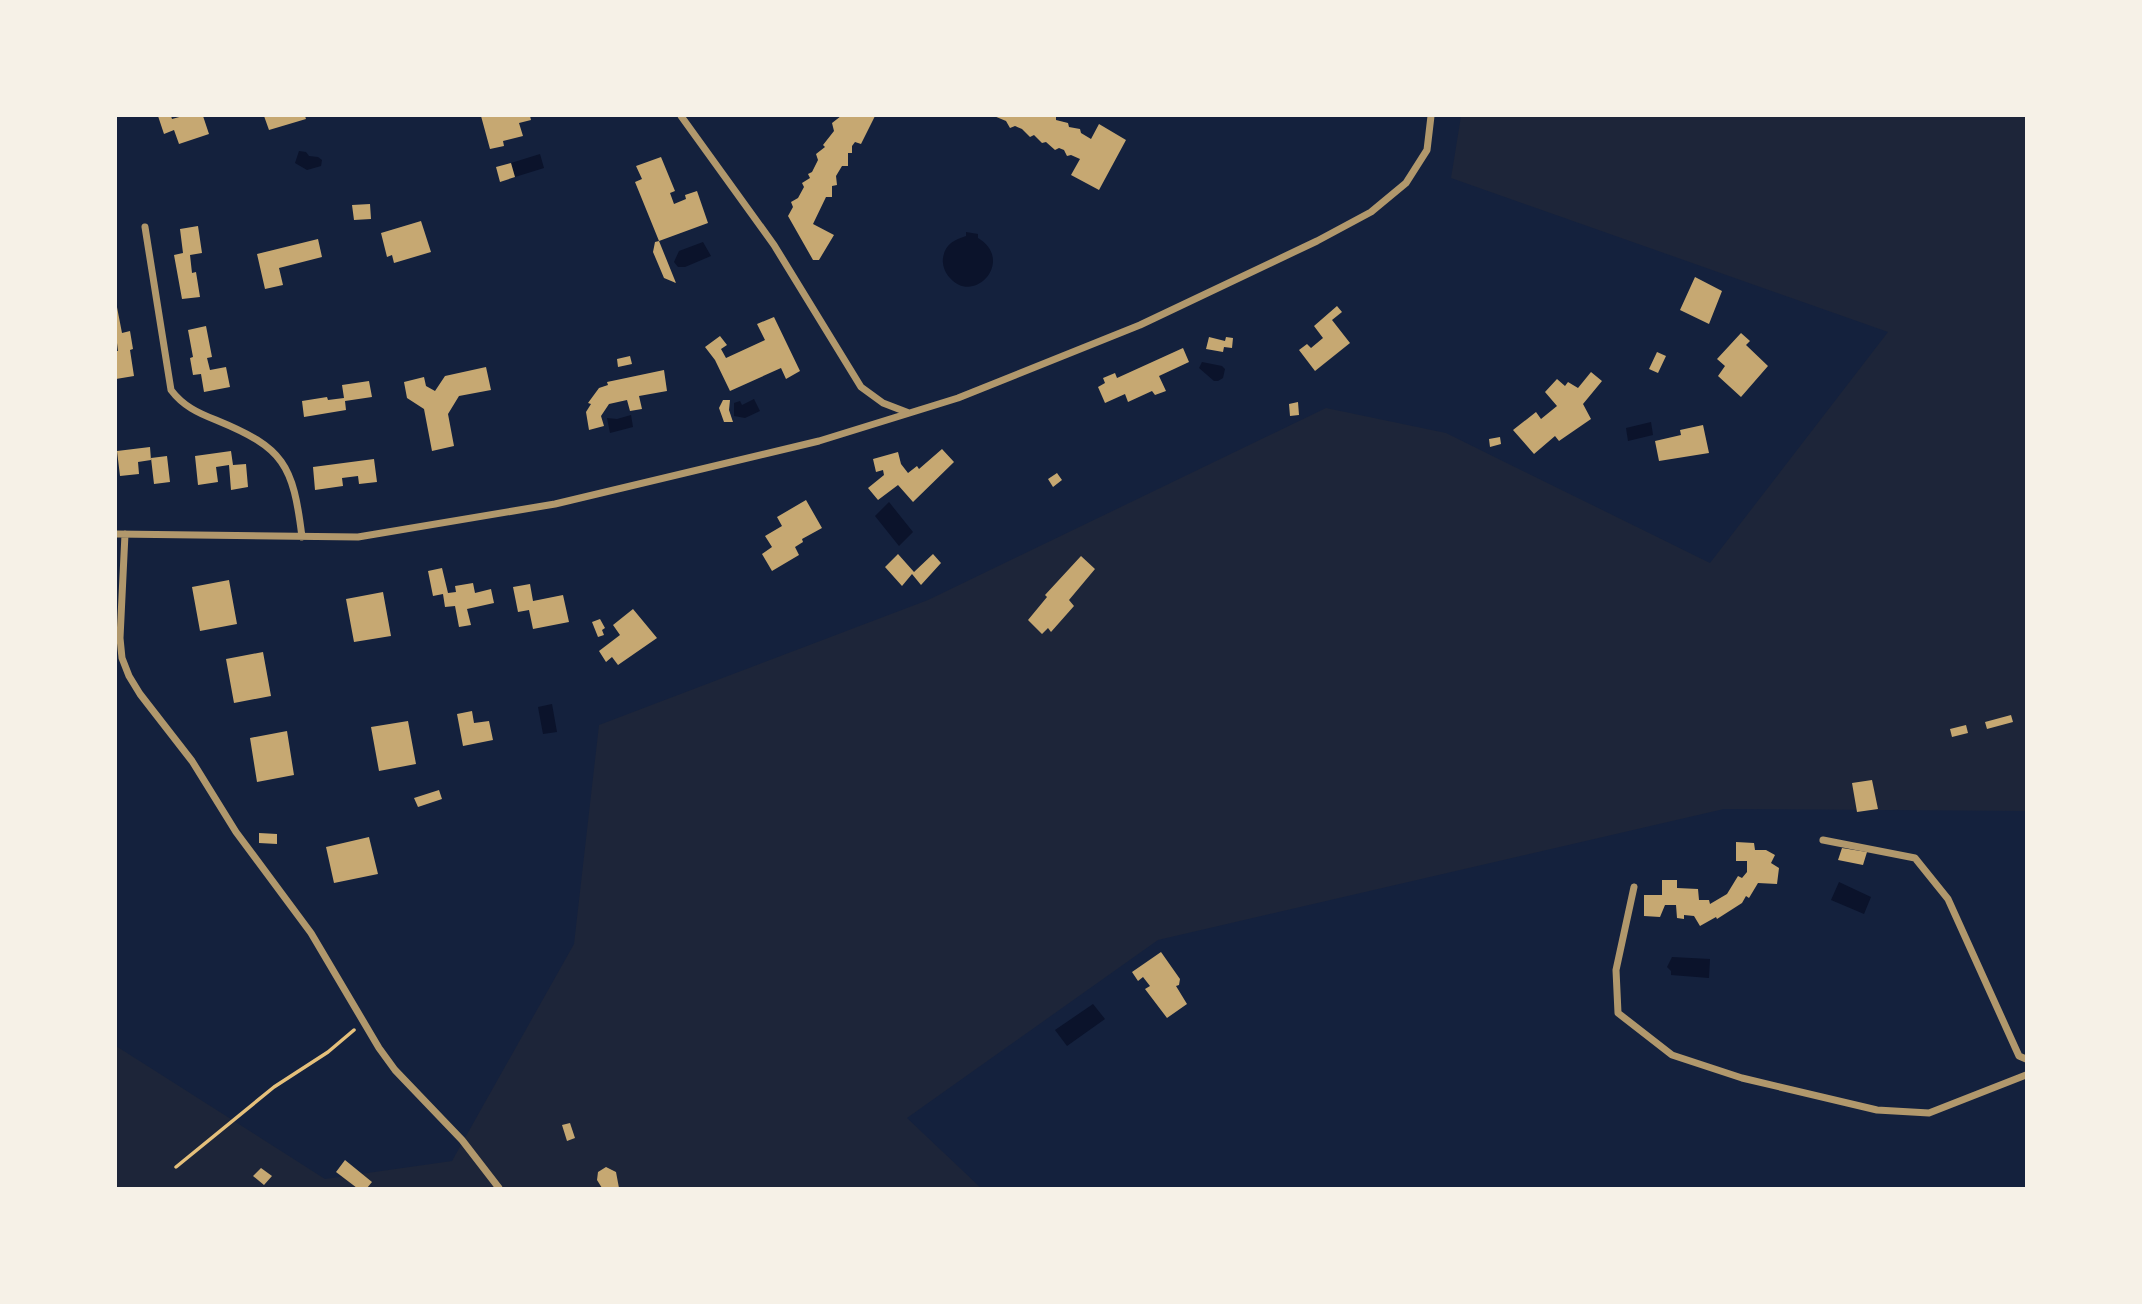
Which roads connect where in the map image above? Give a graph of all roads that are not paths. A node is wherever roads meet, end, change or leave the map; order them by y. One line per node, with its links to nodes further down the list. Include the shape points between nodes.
1 (681, 116): 4 (street, via 774,245 861,387)
2 (1431, 116): 4 (street, via 1427,150 1406,183 1371,212 1140,326)
3 (145, 227): 7 (street, via 172,390 196,412 246,432 274,450 297,500)
4 (909, 414): 7 (street, via 819,441 555,504 358,537)
5 (116, 534): 6 (street)
6 (124, 534): 7 (street); 12 (street, via 120,638 129,676 311,933 379,1048)
7 (302, 537)
8 (1823, 840): 10 (street, via 1915,859 1948,899 2019,1056)
9 (1634, 887): 11 (street, via 1616,970 1618,1013 1672,1055 1742,1078 1877,1110 1929,1113)
10 (2026, 1059)
11 (2026, 1075)
12 (499, 1188)

